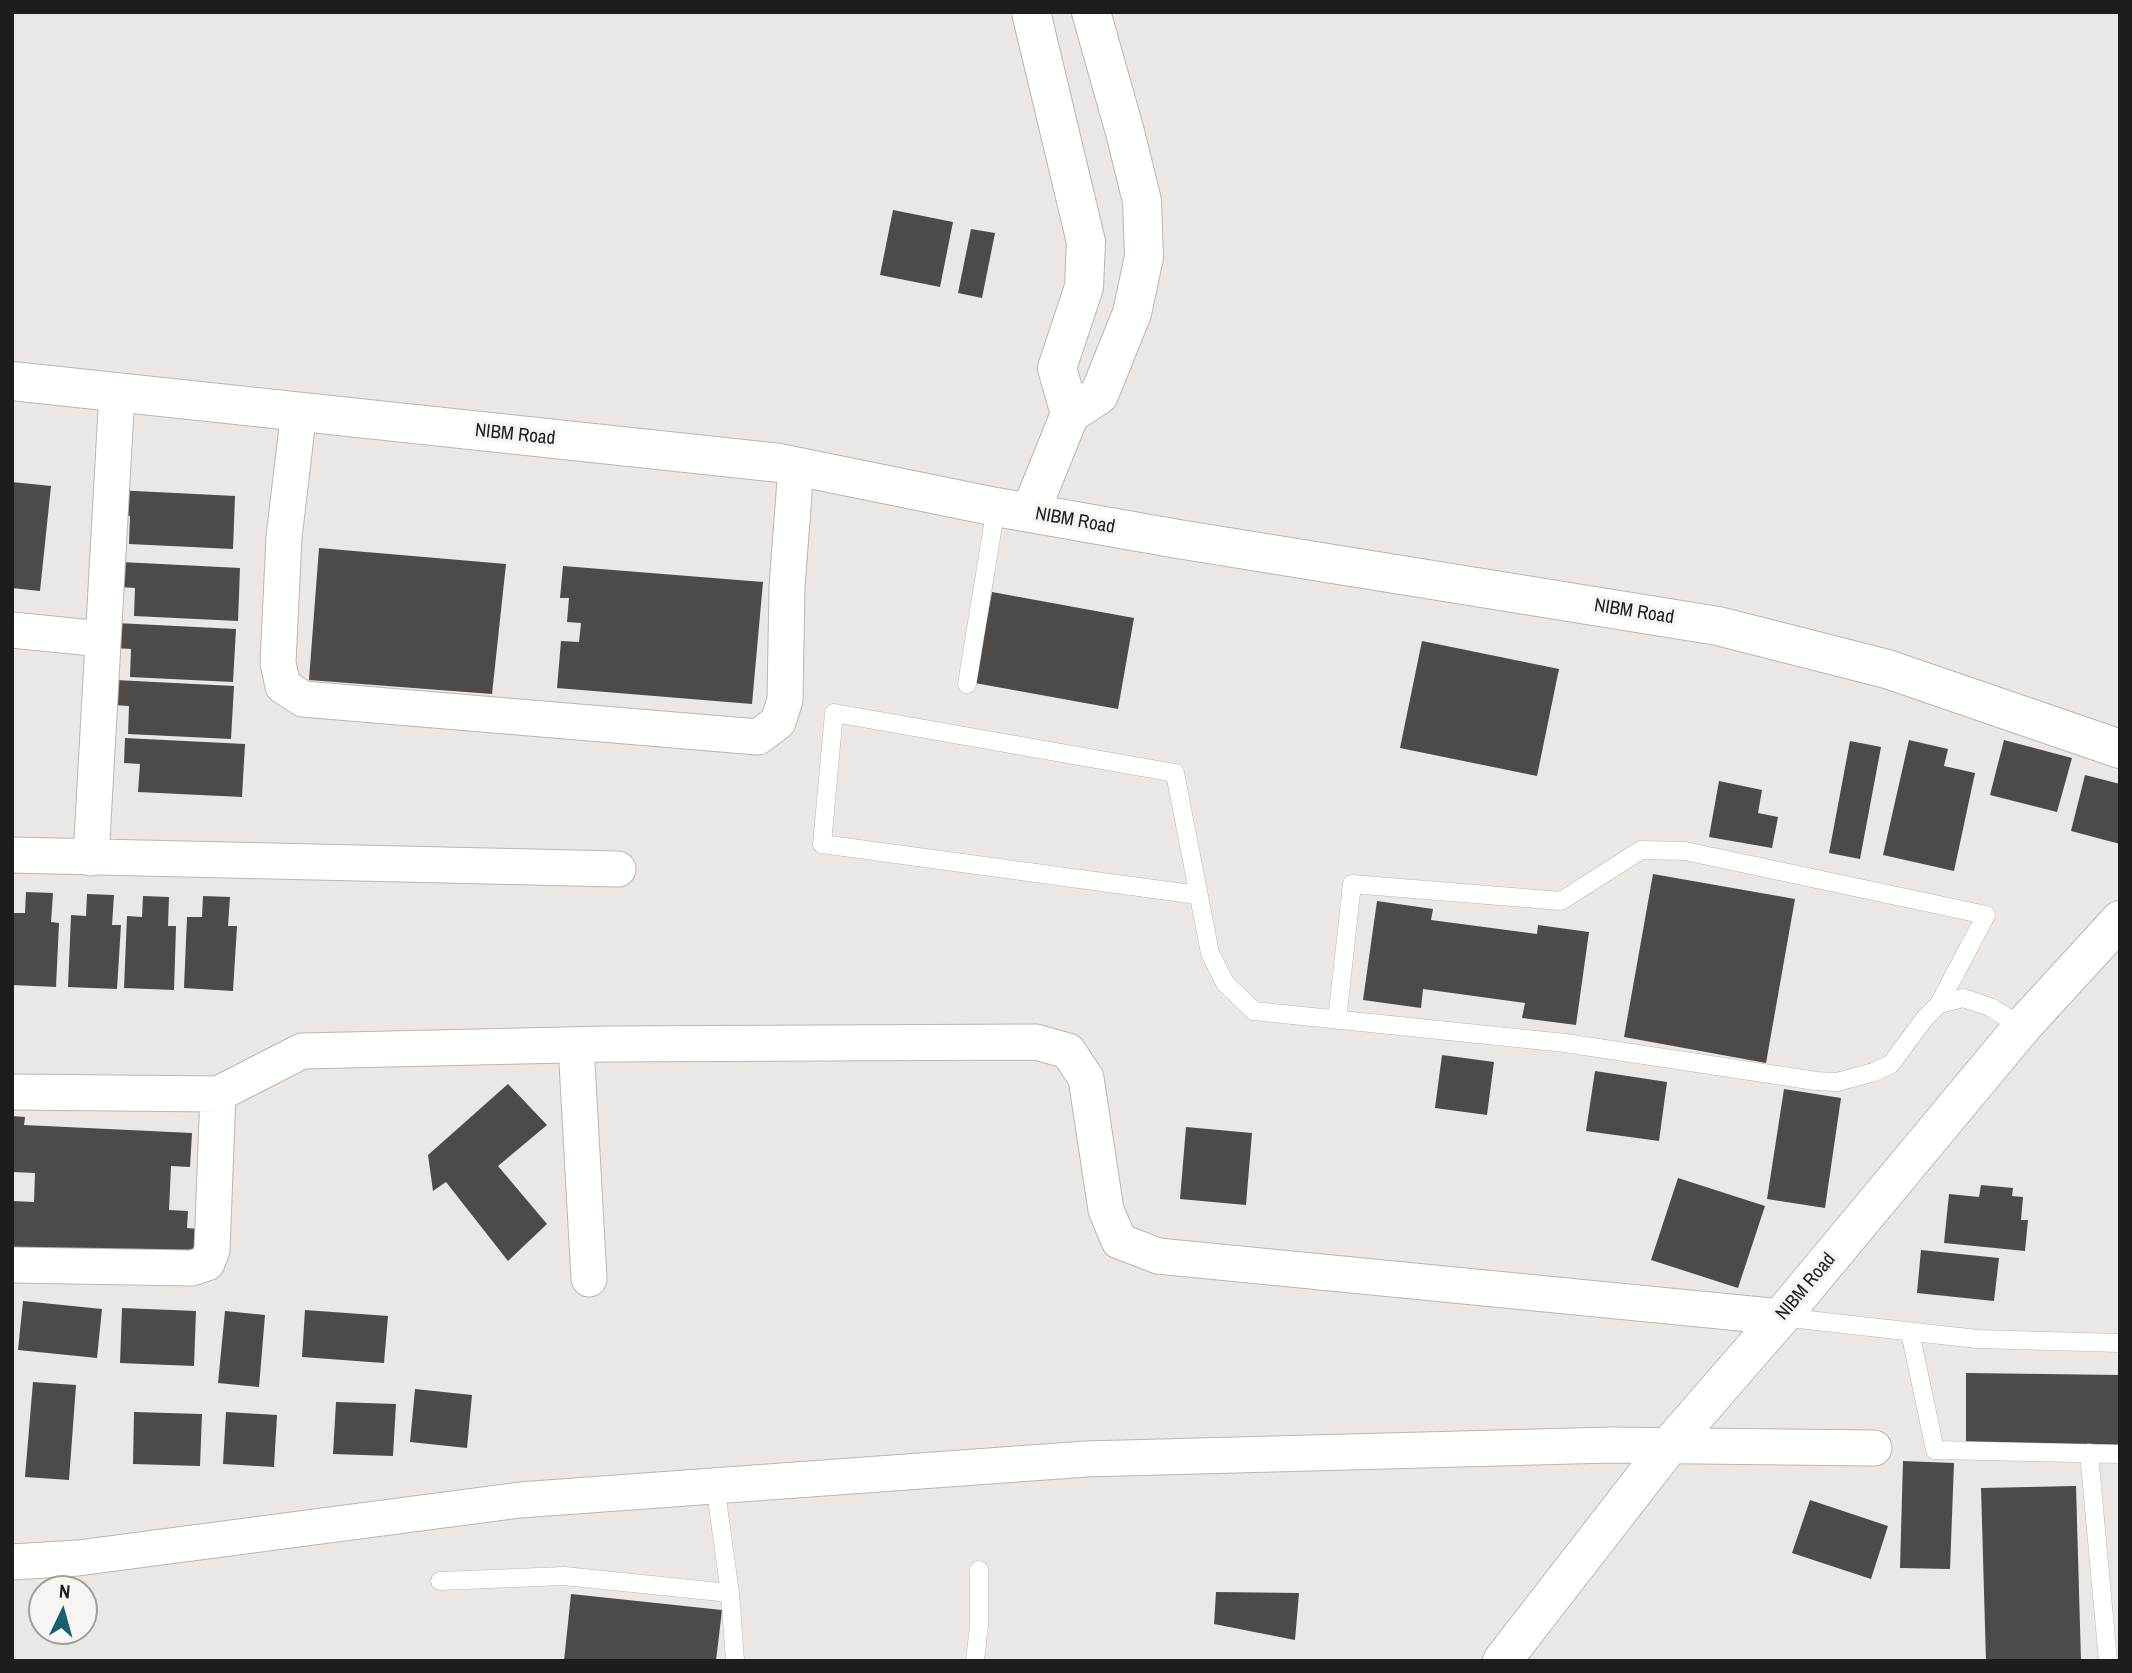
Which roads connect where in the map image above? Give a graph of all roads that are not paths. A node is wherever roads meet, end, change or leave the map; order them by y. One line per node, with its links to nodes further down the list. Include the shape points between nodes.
1 (1031, 12): 6 (main road, via 1086,242 1084,286 1057,368)
2 (1091, 12): 6 (main road, via 1142,201 1144,257 1132,313 1100,395)
3 (12, 382): 4 (main road, NIBM Road)
4 (117, 392): 5 (main road, NIBM Road); 10 (street)
5 (299, 411): 7 (main road, NIBM Road); 7 (street, via 284,537 278,663 283,686 303,699 758,737 778,722 785,700)
6 (1070, 414): 8 (main road)
7 (796, 467): 8 (main road, NIBM Road)
8 (1013, 510): 11 (lane); 12 (main road, NIBM Road, via 1718,626 1887,669)
9 (12, 631): 10 (street)
10 (102, 639): 14 (street)
11 (967, 684)
12 (2120, 748)
13 (12, 855): 14 (street)
14 (91, 858): 15 (street)
15 (618, 869)
16 (1198, 895): 16 (lane, via 1175,773 834,713 822,844); 19 (lane, via 1210,953 1225,983 1254,1011)
17 (2120, 920): 20 (main road, NIBM Road)
18 (1939, 1004): 19 (lane, via 1891,1064 1838,1082 1565,1043); 19 (lane, via 1986,915 1685,851 1641,850 1561,901 1352,884); 20 (lane, via 1963,998 1990,1007)
19 (1337, 1020)
20 (2022, 1027): 26 (main road, NIBM Road)
21 (576, 1045): 23 (street, via 302,1051); 25 (street); 26 (street, via 1036,1042 1068,1051 1086,1078 1106,1210 1119,1241 1158,1256)
22 (12, 1092): 23 (street)
23 (218, 1094): 24 (street, via 212,1250 207,1263 192,1268)
24 (12, 1265)
25 (589, 1279)
26 (1781, 1317): 27 (lane); 29 (main road, NIBM Road)
27 (1910, 1332): 28 (lane); 31 (lane, via 1936,1450)
28 (2120, 1343)
29 (1668, 1447): 30 (street); 33 (street, via 1086,1459); 38 (main road, NIBM Road)
30 (1874, 1448)
31 (2089, 1454): 32 (lane); 41 (lane)
32 (2120, 1454)
33 (715, 1485): 34 (street, via 520,1500 78,1558); 37 (lane)
34 (12, 1562)
35 (979, 1570): 40 (lane)
36 (440, 1581): 37 (lane, via 564,1576)
37 (730, 1593): 39 (lane)
38 (1514, 1658)
39 (735, 1661)
40 (975, 1661)
41 (2108, 1661)

